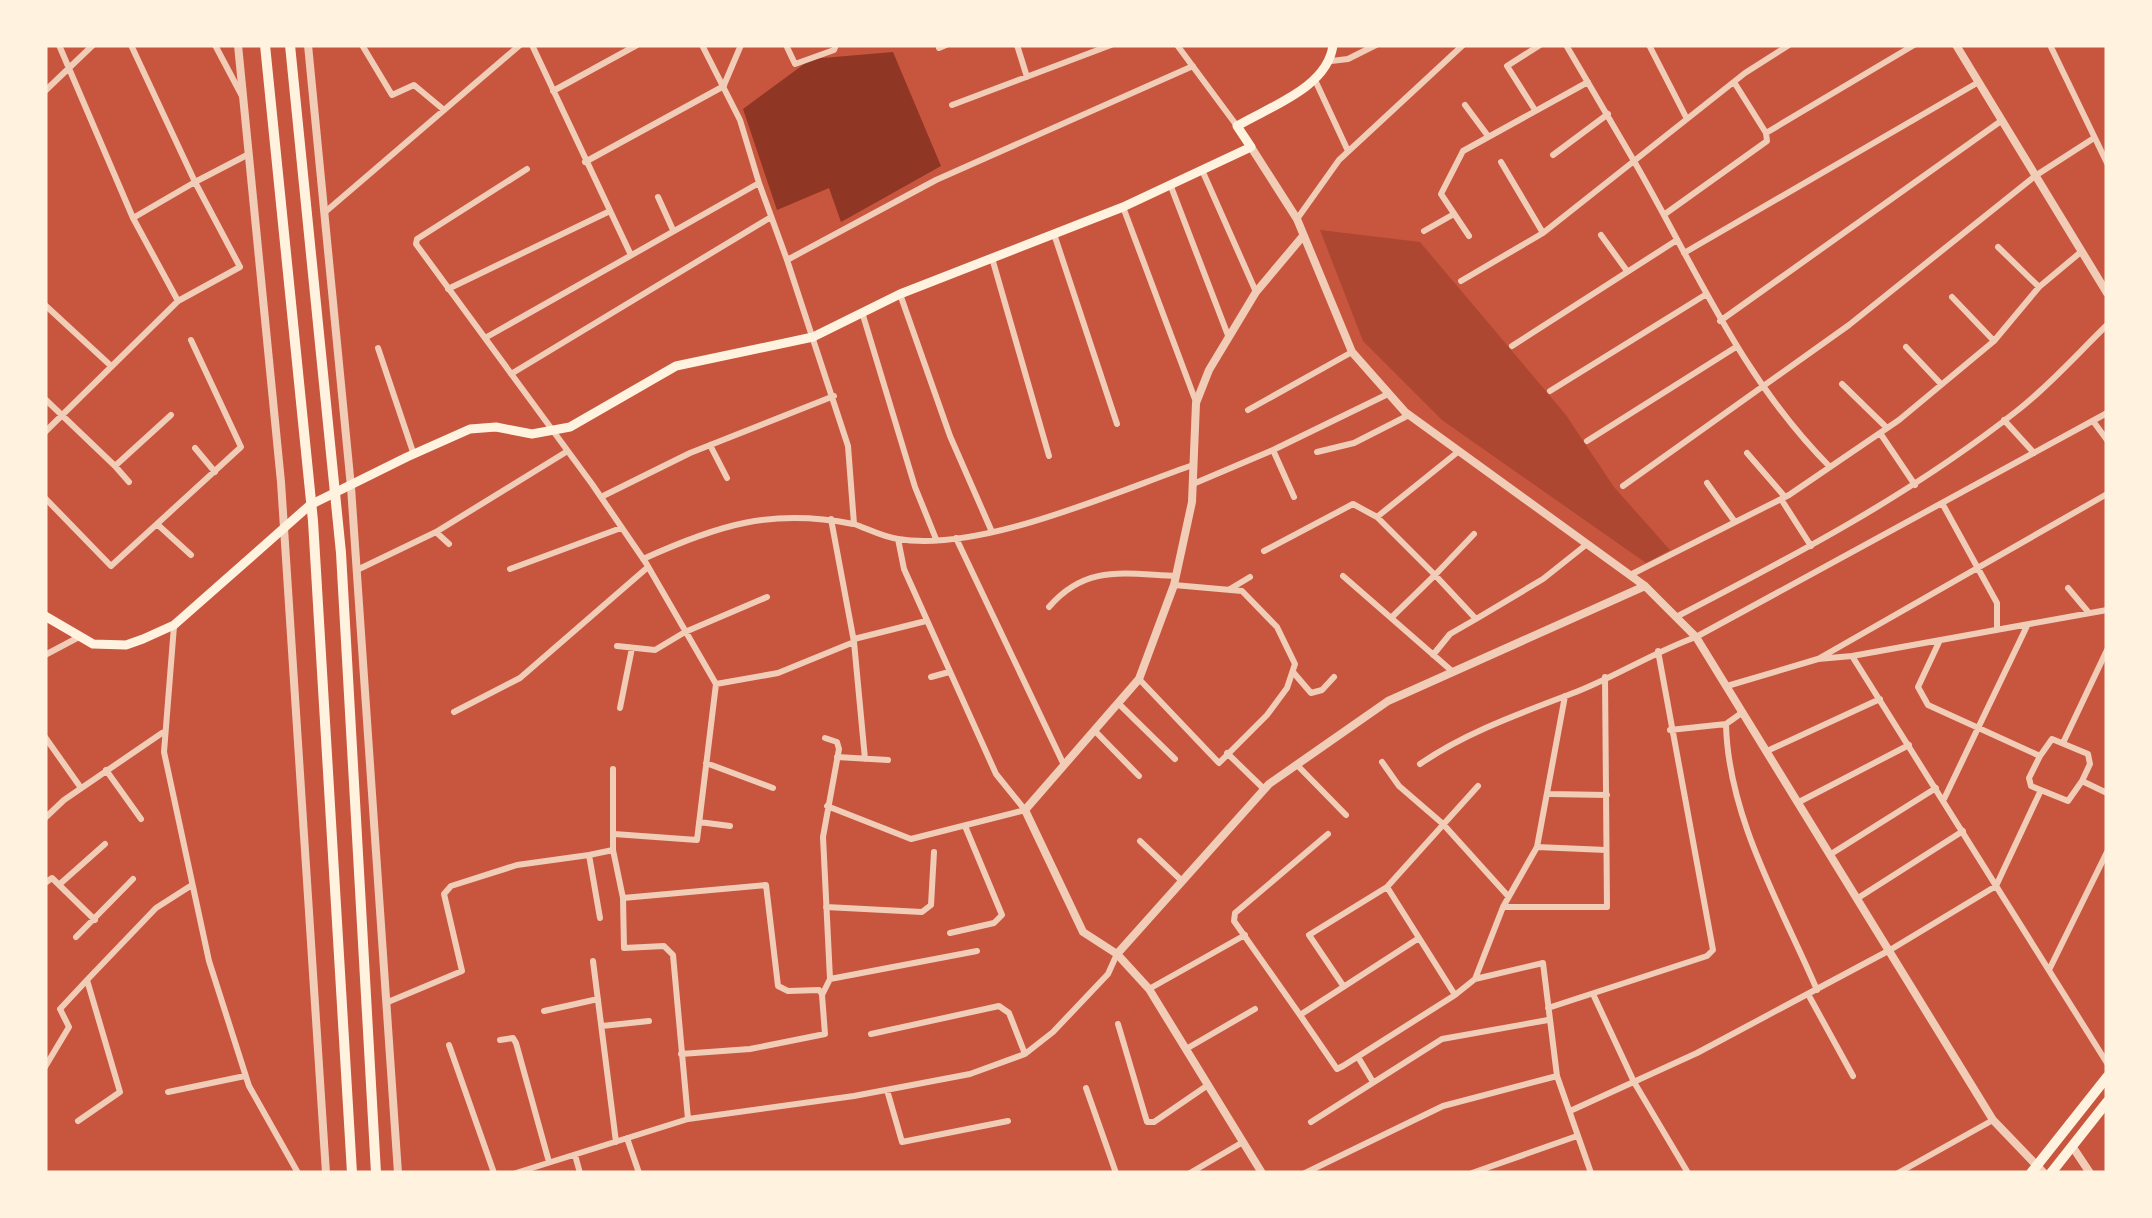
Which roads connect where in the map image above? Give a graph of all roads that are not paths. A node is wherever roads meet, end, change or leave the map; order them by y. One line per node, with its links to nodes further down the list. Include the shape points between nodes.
1 (59, 45): 32 (street)
2 (94, 45): 32 (street)
3 (131, 45): 64 (street)
4 (215, 45): 41 (street)
5 (238, 45): 41 (street)
6 (265, 45): 373 (main road, via 313,521)
7 (290, 45): 374 (main road, via 336,518)
8 (308, 45): 69 (street)
9 (362, 45): 44 (street, via 392,95 414,86)
10 (520, 45): 44 (street)
11 (532, 45): 40 (street)
12 (637, 45): 40 (street)
13 (702, 45): 38 (street)
14 (742, 45): 38 (street)
15 (786, 45): 16 (street, via 795,64)
16 (836, 45)
17 (1017, 45): 33 (street)
18 (1111, 45): 33 (street)
19 (1177, 45): 31 (street)
20 (1334, 45): 30 (main road)
21 (1376, 45): 30 (street)
22 (1462, 45): 54 (street)
23 (1540, 45): 45 (street, via 1508,66)
24 (1566, 45): 35 (street)
25 (1648, 45): 47 (street)
26 (1788, 45): 36 (street)
27 (1914, 45): 50 (street)
28 (1956, 45): 37 (street)
29 (2050, 45): 52 (street)
30 (1331, 61): 34 (main road)
31 (1194, 66): 49 (street); 89 (street, via 936,180)
32 (69, 67): 39 (street); 74 (street)
33 (1027, 77): 42 (street)
34 (1315, 80): 49 (main road); 54 (street)
35 (1588, 82): 45 (street); 46 (street)
36 (1734, 82): 47 (street); 50 (street)
37 (1978, 83): 48 (street); 87 (street)
38 (724, 86): 58 (street); 65 (street)
39 (45, 91)
40 (553, 91): 58 (street)
41 (242, 96): 55 (street)
42 (952, 105)
43 (1465, 105): 51 (street)
44 (444, 110): 69 (street)
45 (1535, 110): 51 (street)
46 (1608, 114): 56 (street); 57 (street)
47 (1688, 119): 57 (street)
48 (2000, 121): 63 (street); 102 (street)
49 (1237, 126): 53 (main road)
50 (1766, 133): 72 (street, via 1767,141 1751,154)
51 (1488, 136): 71 (street, via 1463,151 1450,171 1442,194)
52 (2094, 138): 60 (street); 63 (street)
53 (1251, 147): 62 (main road); 75 (street)
54 (1348, 151): 75 (street)
55 (248, 154): 64 (street); 171 (street)
56 (1553, 154)
57 (1634, 161): 72 (street); 79 (street)
58 (585, 162): 70 (street)
59 (1501, 162): 79 (street)
60 (2107, 163)
61 (528, 169): 93 (street, via 417,239)
62 (1202, 170): 66 (main road); 94 (street)
63 (2035, 176): 85 (street); 118 (street)
64 (195, 182): 74 (street); 99 (street, via 240,267)
65 (760, 183): 73 (street); 76 (street)
66 (1170, 184): 68 (main road); 106 (street)
67 (658, 198): 76 (street)
68 (1123, 207): 77 (main road); 123 (street)
69 (324, 212): 157 (street)
70 (610, 212): 86 (street); 93 (street)
71 (1454, 214): 78 (street); 82 (street)
72 (1665, 214): 83 (street)
73 (771, 217): 89 (street); 115 (street)
74 (134, 218): 99 (street)
75 (1298, 219): 81 (street)
76 (673, 230): 86 (street)
77 (1054, 232): 88 (main road); 131 (street)
78 (1424, 232)
79 (1543, 233): 91 (street)
80 (1601, 235): 90 (street)
81 (1303, 236): 94 (street); 113 (street)
82 (1469, 236)
83 (1677, 240): 87 (street); 90 (street)
84 (1998, 247): 92 (street)
85 (2082, 251): 92 (street); 95 (street)
86 (630, 253): 105 (street)
87 (1684, 253): 97 (street)
88 (992, 258): 96 (main road); 147 (street)
89 (787, 260): 104 (street)
90 (1627, 271): 109 (street)
91 (1461, 282)
92 (2039, 287): 108 (street)
93 (448, 289): 105 (street)
94 (1256, 292): 106 (street)
95 (2107, 293)
96 (900, 294): 101 (main road); 173 (street)
97 (1705, 295): 102 (street); 119 (street)
98 (1952, 298): 108 (street)
99 (178, 301): 114 (street)
100 (45, 305): 114 (street)
101 (862, 312): 104 (main road); 177 (street)
102 (1720, 321): 112 (street)
103 (2107, 324): 129 (street)
104 (813, 337): 121 (street); 133 (main road, via 676,366 570,427)
105 (485, 338): 115 (street)
106 (1229, 339): 123 (street)
107 (191, 340): 151 (street, via 242,448)
108 (1994, 341): 117 (street)
109 (1512, 346)
110 (1906, 347): 117 (street)
111 (378, 348): 146 (street)
112 (1736, 348): 118 (street); 137 (street)
113 (1352, 352): 120 (street); 124 (street)
114 (110, 365): 127 (street)
115 (510, 374): 133 (street)
116 (1842, 384): 132 (street)
117 (1942, 384): 132 (street)
118 (1762, 389): 150 (street); 158 (street)
119 (1550, 391)
120 (1388, 394): 126 (street); 140 (street)
121 (834, 396): 138 (street); 169 (street, via 848,446)
122 (45, 400): 127 (street)
123 (1196, 404): 148 (street)
124 (1248, 410)
125 (2107, 413): 130 (street)
126 (1409, 415): 141 (street); 143 (street, via 1354,443)
127 (61, 416): 134 (street); 149 (street)
128 (171, 416): 149 (street)
129 (2004, 420): 145 (street); 156 (street)
130 (2092, 421): 136 (street); 145 (street)
131 (1118, 424)
132 (1888, 428): 135 (street)
133 (550, 430): 142 (street); 146 (main road, via 470,429)
134 (45, 432)
135 (1880, 433): 150 (street); 156 (street)
136 (2107, 440)
137 (1588, 441)
138 (710, 445): 152 (street); 160 (street)
139 (195, 448): 151 (street)
140 (1273, 450): 154 (street); 161 (street)
141 (1459, 451): 165 (street); 179 (street)
142 (566, 452): 160 (street); 172 (street)
143 (1317, 452)
144 (1748, 453): 163 (street)
145 (2034, 453): 164 (street)
146 (414, 456): 157 (main road)
147 (1049, 456)
148 (1194, 464): 154 (street); 173 (street)
149 (115, 466): 153 (street)
150 (1830, 467): 163 (street)
151 (214, 472): 168 (street)
152 (727, 478)
153 (129, 482)
154 (1193, 484): 191 (street)
155 (1707, 484): 167 (street)
156 (1916, 485): 180 (street)
157 (351, 486): 171 (main road, via 310,505); 186 (street)
158 (1623, 486)
159 (2107, 494): 184 (street)
160 (601, 497): 170 (street)
161 (1294, 497)
162 (45, 498): 168 (street, via 111,566)
163 (1783, 498): 167 (street); 180 (street)
164 (1942, 503): 184 (street); 209 (street)
165 (1376, 517): 181 (street, via 1353,504); 187 (street)
166 (831, 520): 169 (street); 183 (street, via 750,520 687,539); 210 (street)
167 (1735, 522): 188 (street)
168 (157, 524): 182 (street)
169 (854, 524): 176 (street)
170 (621, 528): 183 (street); 185 (street)
171 (283, 531): 204 (main road); 372 (street)
172 (436, 532): 178 (street); 186 (street)
173 (992, 532): 175 (street)
174 (1474, 534): 187 (street)
175 (956, 538): 177 (street); 253 (street)
176 (898, 539): 177 (street); 203 (street)
177 (936, 539)
178 (450, 544)
179 (1587, 544): 188 (street); 202 (street)
180 (1811, 546): 200 (street)
181 (1264, 551)
182 (190, 556)
183 (646, 563): 207 (street); 233 (street, via 520,678)
184 (1979, 567): 206 (street, via 1997,603); 219 (street)
185 (510, 569)
186 (357, 570): 326 (street)
187 (1434, 575): 201 (street); 202 (street)
188 (1630, 575): 192 (street)
189 (1344, 576): 201 (street)
190 (1250, 577): 194 (street)
191 (1175, 580): 194 (street); 196 (street, via 1086,577); 226 (street)
192 (1644, 586): 200 (street); 222 (street)
193 (2068, 588): 198 (street)
194 (1228, 590): 220 (street, via 1242,591 1276,627)
195 (767, 598): 207 (street)
196 (1049, 607)
197 (2107, 610): 198 (street)
198 (2088, 614): 205 (street)
199 (45, 616): 208 (main road)
200 (1676, 616): 209 (street)
201 (1391, 618): 217 (street)
202 (1476, 618): 217 (street)
203 (926, 621): 210 (street); 221 (street)
204 (174, 624): 208 (main road, via 126,645); 238 (street)
205 (2028, 625): 206 (street); 237 (street)
206 (1997, 630): 211 (street)
207 (684, 632): 213 (street, via 655,650); 227 (street)
208 (79, 637): 216 (street)
209 (1696, 637): 215 (street); 228 (street)
210 (854, 640): 227 (street, via 778,673); 248 (street)
211 (1940, 640): 218 (street); 237 (street, via 1918,686 1925,702)
212 (617, 646): 213 (street)
213 (632, 648): 232 (street)
214 (2107, 650): 242 (street)
215 (1658, 651): 223 (street); 236 (street)
216 (45, 655)
217 (1433, 655): 222 (street)
218 (1852, 656): 219 (street); 230 (street)
219 (1818, 660): 228 (street)
220 (1293, 671): 224 (street, via 1310,693); 245 (street, via 1267,715)
221 (950, 672): 225 (street); 272 (street, via 996,774)
222 (1453, 672): 255 (street, via 1388,701)
223 (1606, 676): 229 (street); 268 (street)
224 (1334, 677)
225 (932, 678)
226 (1139, 679): 231 (street); 245 (street, via 1219,763)
227 (716, 684): 252 (street)
228 (1726, 686): 234 (street)
229 (1565, 696): 254 (street); 267 (street)
230 (1880, 699): 243 (street); 244 (street)
231 (1119, 704): 239 (street); 249 (street)
232 (620, 708)
233 (454, 712)
234 (1743, 712): 235 (street); 244 (street)
235 (1726, 724): 236 (street); 320 (street, via 1726,750 1756,851)
236 (1670, 730): 321 (street, via 1713,950)
237 (1980, 730): 246 (street); 269 (street)
238 (164, 732): 257 (street); 296 (street)
239 (1095, 732): 253 (street); 258 (street)
240 (45, 737): 261 (street)
241 (825, 738): 247 (street, via 837,742)
242 (2063, 743): 246 (street, via 2052,739); 259 (street, via 2091,758)
243 (1909, 745): 263 (street); 270 (street)
244 (1767, 751): 270 (street)
245 (1227, 753): 264 (street)
246 (2040, 756): 265 (street, via 2028,783)
247 (836, 757): 248 (street); 271 (street)
248 (865, 759): 250 (street)
249 (1175, 759)
250 (888, 760)
251 (1382, 762): 277 (street)
252 (706, 763): 262 (street); 276 (street)
253 (1063, 763): 272 (street)
254 (1420, 764)
255 (1296, 765): 264 (street); 273 (street)
256 (613, 769): 281 (street)
257 (106, 770): 261 (street); 275 (street)
258 (1139, 776)
259 (2082, 782): 265 (street, via 2068,801); 266 (street)
260 (1478, 786): 277 (street)
261 (81, 788): 274 (street)
262 (773, 788)
263 (1936, 788): 269 (street); 291 (street)
264 (1264, 789): 293 (street)
265 (2041, 790): 297 (street)
266 (2107, 793)
267 (1550, 794): 268 (street); 285 (street)
268 (1606, 794): 287 (street)
269 (1944, 799): 280 (street)
270 (1799, 802): 291 (street)
271 (827, 806): 279 (street, via 910,839); 302 (street)
272 (1025, 810): 279 (street); 312 (street, via 1082,932)
273 (1346, 814)
274 (45, 818)
275 (141, 818)
276 (700, 822): 278 (street); 281 (street, via 697,840)
277 (1443, 824): 298 (street); 299 (street)
278 (730, 826)
279 (964, 826): 306 (street, via 1002,916)
280 (1963, 830): 297 (street); 301 (street)
281 (614, 834): 286 (street)
282 (1328, 834): 307 (street, via 1235,913)
283 (1140, 841): 293 (street)
284 (105, 844): 295 (street)
285 (1538, 848): 287 (street); 299 (street)
286 (613, 850): 290 (street); 300 (street)
287 (1606, 850): 303 (street, via 1607,907)
288 (934, 852): 302 (street, via 928,910)
289 (2107, 852): 314 (street)
290 (590, 854): 304 (street); 326 (street, via 517,865 451,886 444,906 462,970)
291 (1831, 854): 301 (street)
292 (134, 879): 305 (street)
293 (1182, 881): 312 (street)
294 (45, 883): 295 (street)
295 (62, 883): 305 (street)
296 (192, 885): 316 (street, via 156,908); 344 (street)
297 (1996, 886): 310 (street); 314 (street)
298 (1387, 887): 309 (street); 318 (street, via 1309,934)
299 (1508, 896): 303 (street)
300 (623, 898): 323 (street, via 766,886 778,986); 339 (street, via 626,950 664,946 673,955)
301 (1858, 898): 310 (street)
302 (826, 907): 315 (street)
303 (1502, 907): 317 (street)
304 (600, 918)
305 (95, 920): 308 (street)
306 (950, 934)
307 (1245, 934): 319 (street); 330 (street)
308 (76, 937)
309 (1419, 938): 318 (street); 324 (street)
310 (1890, 950): 320 (street); 357 (street)
311 (978, 951): 315 (street)
312 (1117, 954): 319 (street); 340 (street, via 1108,974)
313 (593, 961): 325 (street)
314 (2049, 970): 342 (street)
315 (830, 979): 323 (street)
316 (87, 980): 343 (street, via 60,1008 69,1027); 358 (street, via 120,1092)
317 (1475, 980): 324 (street); 328 (street, via 1542,963)
318 (1342, 984): 330 (street)
319 (1149, 989): 338 (street)
320 (1816, 990): 322 (street)
321 (1594, 994): 328 (street); 349 (street)
322 (1808, 994): 346 (street); 349 (street)
323 (822, 995): 339 (street, via 822,1037)
324 (1455, 995): 341 (street)
325 (598, 999): 329 (street); 334 (street)
326 (388, 1002): 375 (street)
327 (1255, 1008): 338 (street)
328 (1548, 1008): 331 (street)
329 (544, 1011)
330 (1300, 1015): 341 (street, via 1334,1066)
331 (1548, 1020): 345 (street); 348 (street, via 1442,1039)
332 (650, 1021): 334 (street)
333 (1118, 1024): 350 (street, via 1147,1122)
334 (602, 1026): 363 (street)
335 (871, 1034): 340 (street, via 999,1006 1009,1013)
336 (500, 1040): 367 (street, via 516,1042)
337 (450, 1045): 376 (street)
338 (1186, 1048): 350 (street)
339 (681, 1054): 356 (street)
340 (1025, 1054): 352 (street, via 970,1074)
341 (1358, 1057): 348 (street)
342 (2107, 1063)
343 (45, 1067)
344 (246, 1076): 353 (street); 371 (street)
345 (1557, 1076): 355 (street); 382 (street, via 1433,1110)
346 (1853, 1076)
347 (2107, 1078): 368 (main road)
348 (1374, 1082): 360 (street)
349 (1634, 1082): 355 (street); 384 (street)
350 (1208, 1086): 364 (street)
351 (1086, 1088): 379 (street)
352 (887, 1090): 356 (street); 359 (street, via 902,1142)
353 (168, 1092)
354 (2107, 1102): 365 (main road)
355 (1570, 1111): 361 (street)
356 (688, 1118): 362 (street)
357 (1993, 1120): 368 (street); 385 (street)
358 (78, 1121)
359 (1008, 1122)
360 (1311, 1122)
361 (1577, 1136): 370 (street); 383 (street)
362 (627, 1138): 363 (street); 378 (street)
363 (616, 1142): 366 (street)
364 (1243, 1142): 380 (street); 381 (street)
365 (2072, 1146): 386 (main road); 387 (street)
366 (575, 1155): 367 (street); 377 (street)
367 (549, 1162): 369 (street)
368 (2037, 1171)
369 (520, 1172)
370 (1477, 1172)
371 (298, 1173)
372 (326, 1173)
373 (352, 1173)
374 (376, 1173)
375 (398, 1173)
376 (494, 1173)
377 (580, 1173)
378 (639, 1173)
379 (1116, 1173)
380 (1190, 1173)
381 (1262, 1173)
382 (1305, 1173)
383 (1590, 1173)
384 (1688, 1173)
385 (1898, 1173)
386 (2052, 1173)
387 (2090, 1173)

